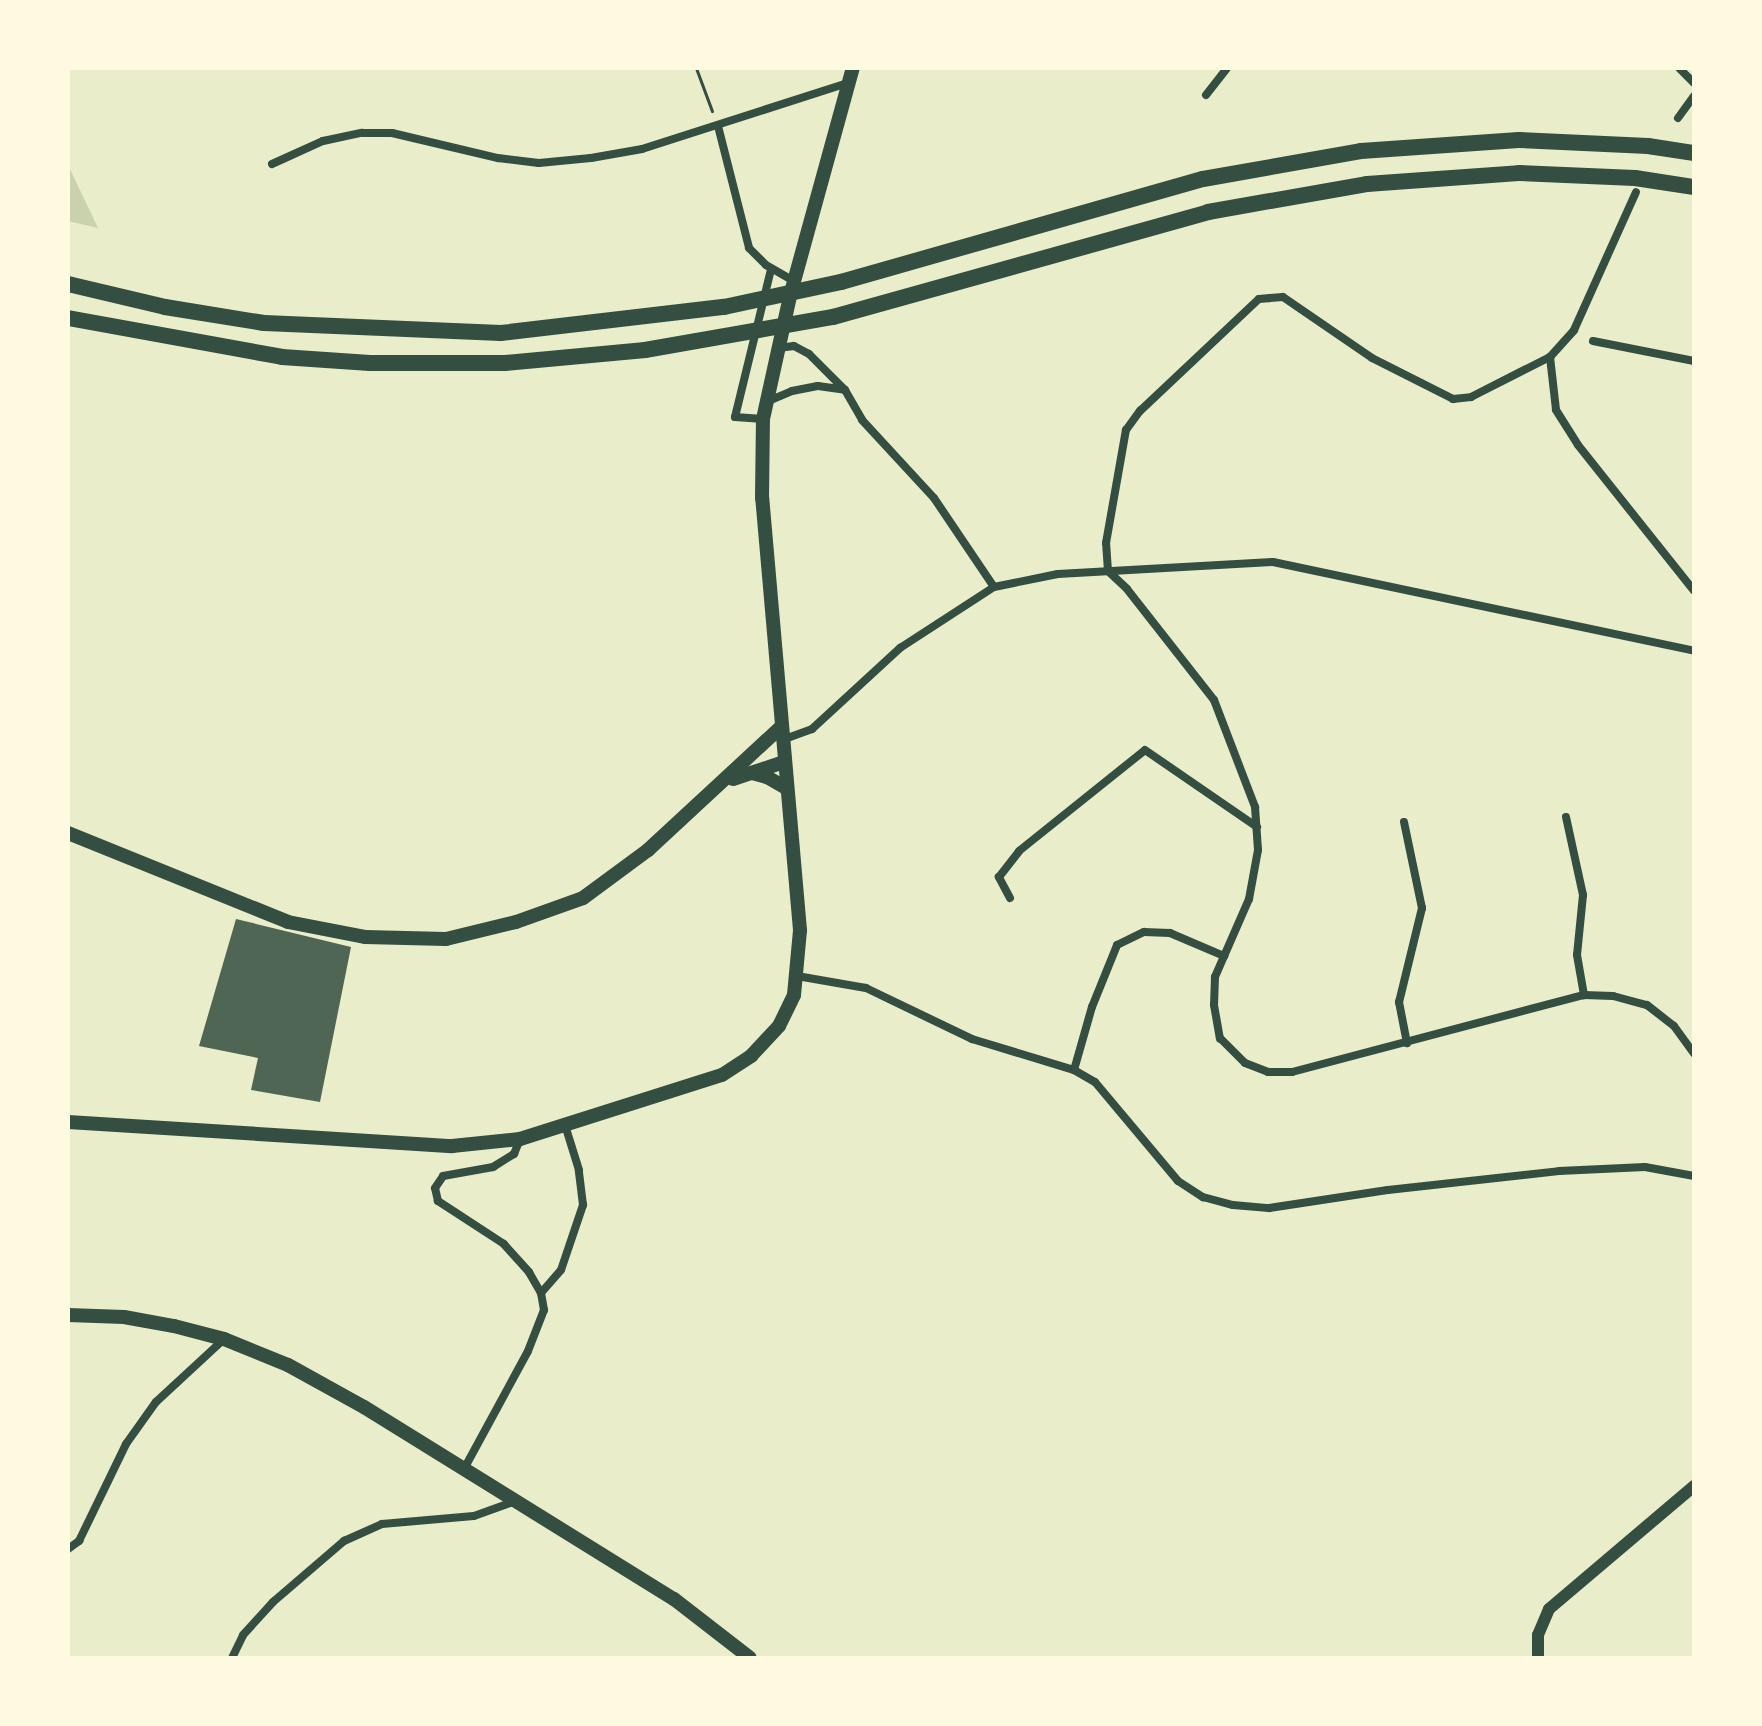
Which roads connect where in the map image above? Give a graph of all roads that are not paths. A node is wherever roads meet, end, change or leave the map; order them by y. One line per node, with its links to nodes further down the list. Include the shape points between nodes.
1 (1227, 68): 5 (street)
2 (1679, 68): 4 (street)
3 (850, 76): 8 (street); 14 (main road)
4 (1694, 83)
5 (1206, 95)
6 (1694, 96): 7 (street)
7 (1678, 118)
8 (718, 126): 10 (street, via 642,149 539,163 392,133 362,133 323,141); 13 (street, via 749,248)
9 (1694, 153): 15 (highway, via 1519,140 1361,151 1203,179 841,282 724,307 501,333 250,320)
10 (272, 164)
11 (1694, 187): 16 (highway, via 1635,178 1519,173 1367,184 1208,212 833,317 645,350 505,363 282,357)
12 (1636, 192): 19 (street, via 1574,330)
13 (771, 269): 14 (street); 23 (street, via 735,417)
14 (794, 281): 18 (main road)
15 (68, 284)
16 (68, 318)
17 (1593, 341): 20 (street)
18 (777, 348): 21 (street, via 794,346 809,354); 22 (main road)
19 (1550, 357): 24 (street, via 1471,397 1453,399 1372,358 1283,297 1259,299 1126,430 1106,543); 26 (street, via 1556,410)
20 (1694, 361)
21 (845, 390): 22 (street, via 818,386); 25 (street, via 862,420 934,498)
22 (766, 403): 23 (main road)
23 (763, 419): 28 (main road, via 762,498)
24 (1108, 571): 25 (street); 27 (street, via 1273,562); 35 (street, via 1214,700 1255,807)
25 (994, 587): 28 (street, via 900,648 812,729)
26 (1694, 591)
27 (1694, 651)
28 (781, 734): 29 (main road); 31 (main road)
29 (784, 762): 30 (main road); 32 (main road)
30 (747, 772): 31 (main road); 32 (main road)
31 (721, 784): 36 (main road, via 648,850 583,898 446,939 365,937 288,922)
32 (786, 788): 39 (main road, via 800,930)
33 (1566, 817): 40 (street, via 1583,895 1577,955)
34 (1404, 822): 41 (street, via 1422,908 1399,1002)
35 (1257, 827): 37 (street, via 1145,750 1019,851 999,877); 38 (street, via 1249,899)
36 (68, 833)
37 (1010, 898)
38 (1224, 956): 41 (street, via 1215,977 1220,1038 1245,1063 1268,1072 1292,1072); 43 (street, via 1170,933 1144,932 1117,945)
39 (797, 976): 43 (street, via 866,988 972,1039); 45 (main road, via 779,1026 722,1075)
40 (1584, 995): 41 (street); 42 (street, via 1647,1005 1674,1026)
41 (1407, 1043)
42 (1694, 1054)
43 (1074, 1070): 47 (street, via 1095,1082 1178,1181 1203,1197 1233,1205 1269,1208 1559,1171 1645,1167)
44 (68, 1122): 46 (main road, via 452,1146)
45 (565, 1125): 46 (main road); 48 (street, via 583,1205 561,1270)
46 (520, 1139): 48 (street, via 514,1154 493,1167 443,1176 435,1188 438,1201 504,1244)
47 (1694, 1176)
48 (541, 1293): 51 (street, via 544,1310 528,1351)
49 (68, 1315): 50 (main road, via 124,1317)
50 (224, 1339): 51 (main road, via 288,1365); 54 (street, via 156,1402 126,1444 79,1541)
51 (464, 1469): 53 (main road)
52 (1694, 1486): 57 (street, via 1549,1609 1538,1635)
53 (516, 1501): 55 (street, via 474,1516 382,1524 344,1541 273,1602 243,1635); 56 (main road, via 674,1599)
54 (68, 1549)
55 (232, 1658)
56 (750, 1658)
57 (1538, 1658)

